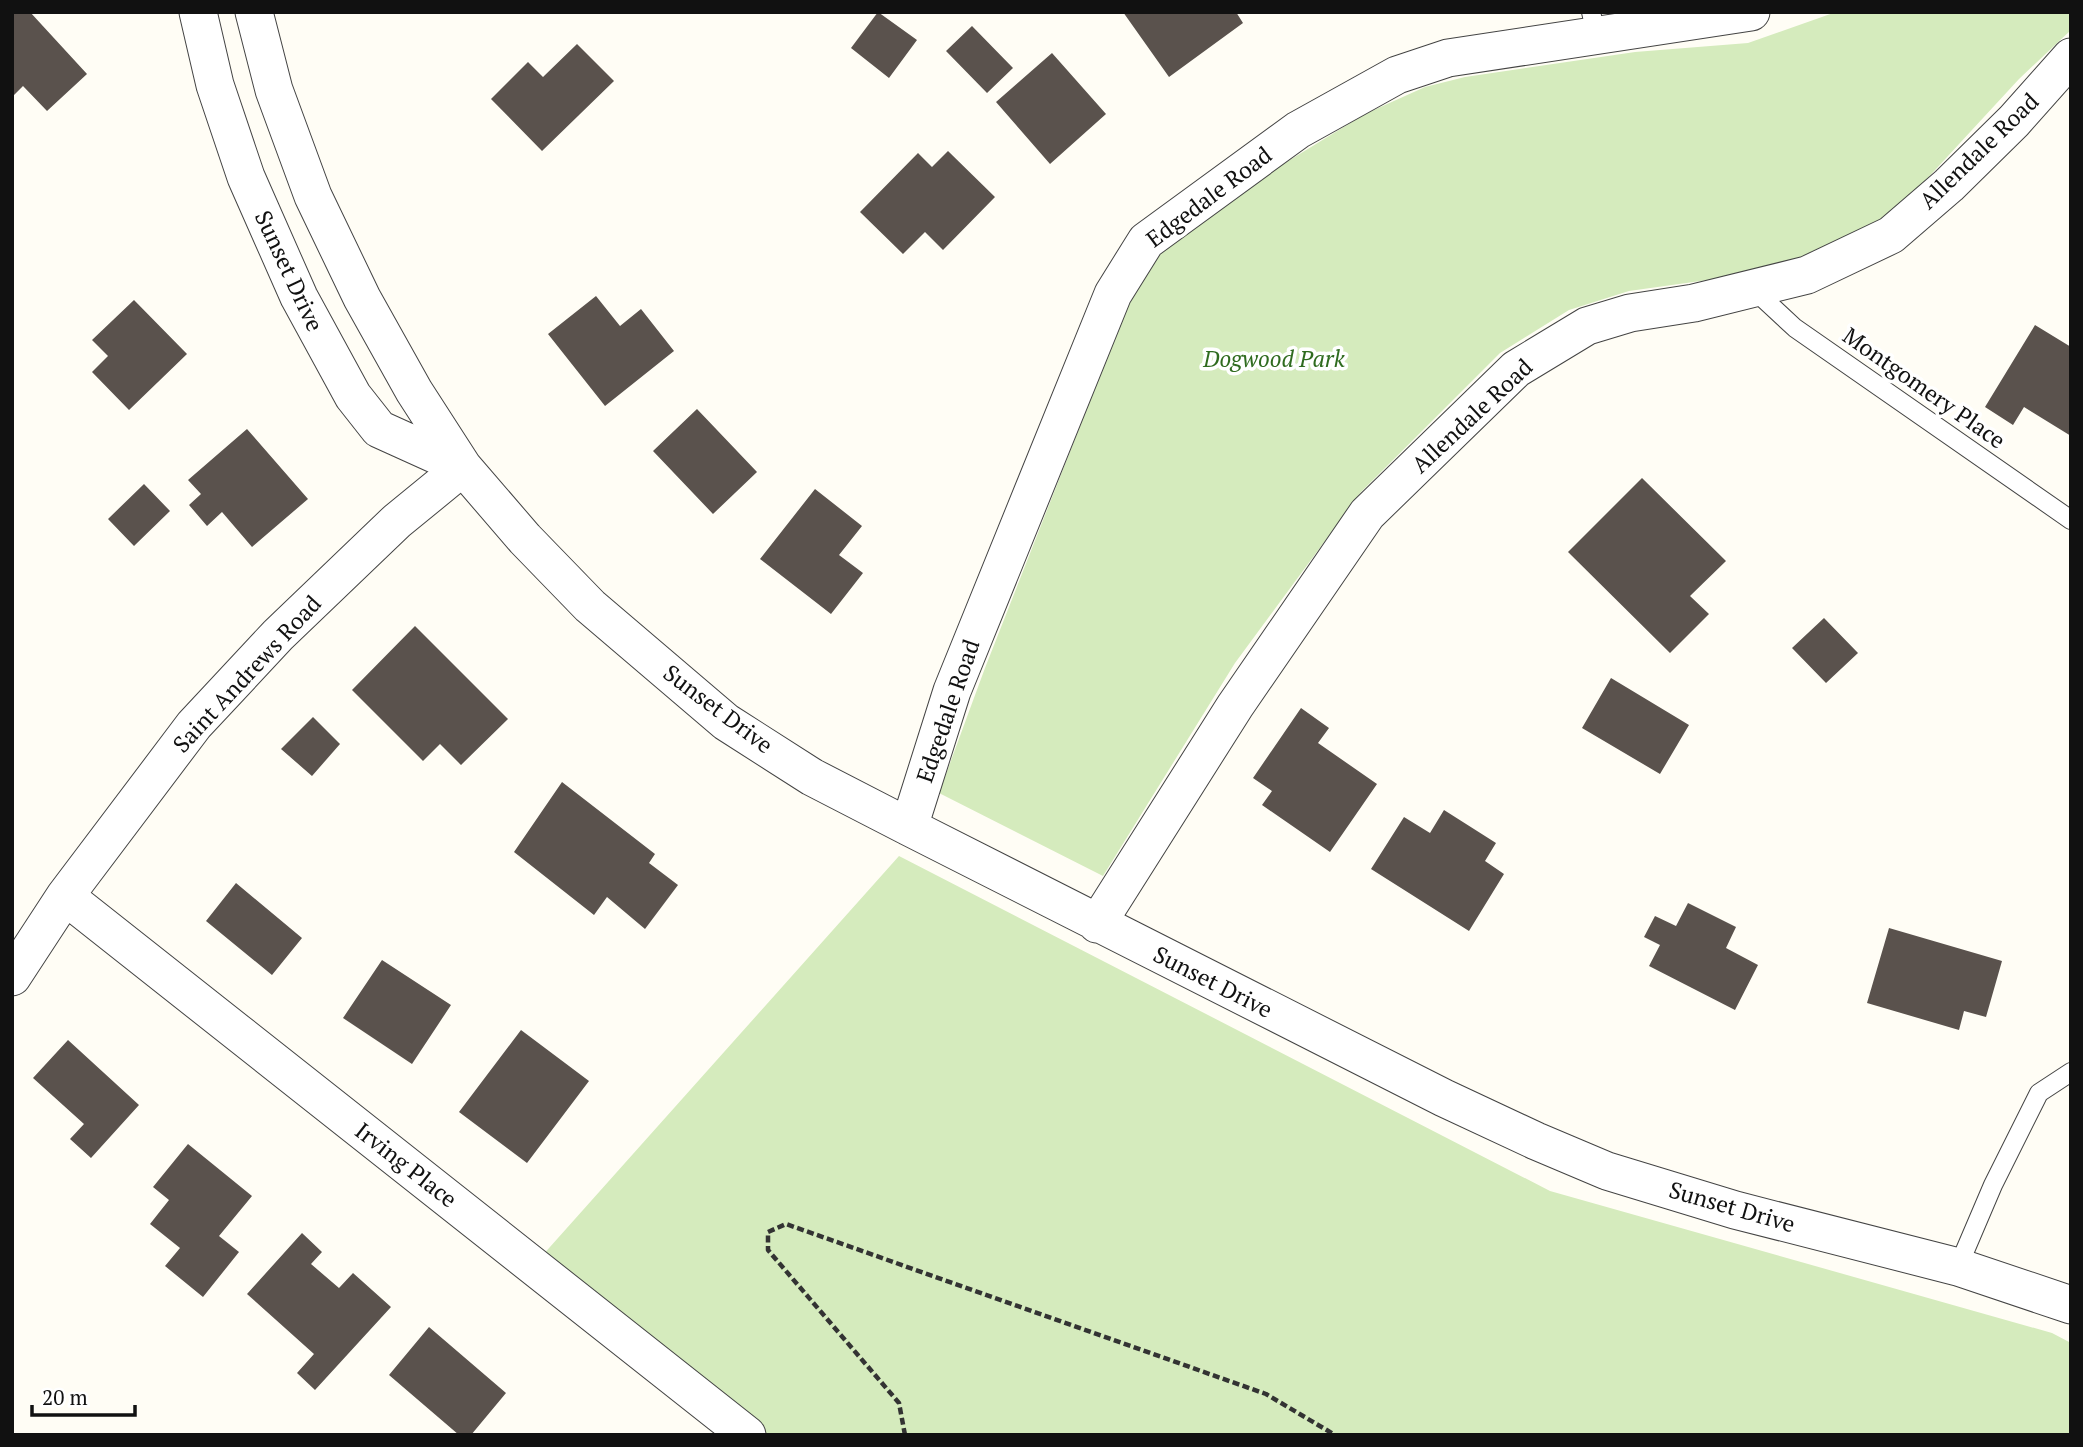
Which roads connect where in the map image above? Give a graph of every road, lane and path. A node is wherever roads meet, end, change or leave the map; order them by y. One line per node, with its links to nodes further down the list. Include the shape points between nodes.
1 (198, 12): 7 (street, Sunset Drive, via 215,85 246,177 299,297 353,396 379,429)
2 (254, 12): 7 (street, Sunset Drive, via 274,90 313,196 362,298)
3 (1751, 12): 4 (street, Edgedale Road)
4 (1594, 25): 9 (street, Edgedale Road, via 1448,58 1397,75 1298,130 1146,241 1113,294 1076,384 952,691)
5 (2071, 57): 6 (street, Allendale Road, via 2014,121 1891,235 1807,275)
6 (1754, 290): 8 (lane, Montgomery Place, via 1795,328); 11 (street, Allendale Road, via 1630,313 1587,326 1516,369 1367,514 1235,706)
7 (463, 467): 9 (street, Sunset Drive, via 590,606 726,722 812,777); 10 (street, Saint Andrews Road, via 377,540 278,635 194,725)
8 (2071, 520)
9 (909, 827): 11 (street, Sunset Drive)
10 (65, 896): 12 (street, Saint Andrews Road); 16 (street, Irving Place)
11 (1097, 924): 14 (street, Sunset Drive, via 1444,1098 1606,1171 1735,1210)
12 (12, 977)
13 (2071, 1072): 14 (lane, via 2039,1093)
14 (1958, 1267): 15 (street, Sunset Drive)
15 (2071, 1305)
16 (740, 1433)
17 (905, 1435): 18 (path, via 900,1403 768,1251 768,1232 786,1224 1253,1389)
18 (1335, 1435)

